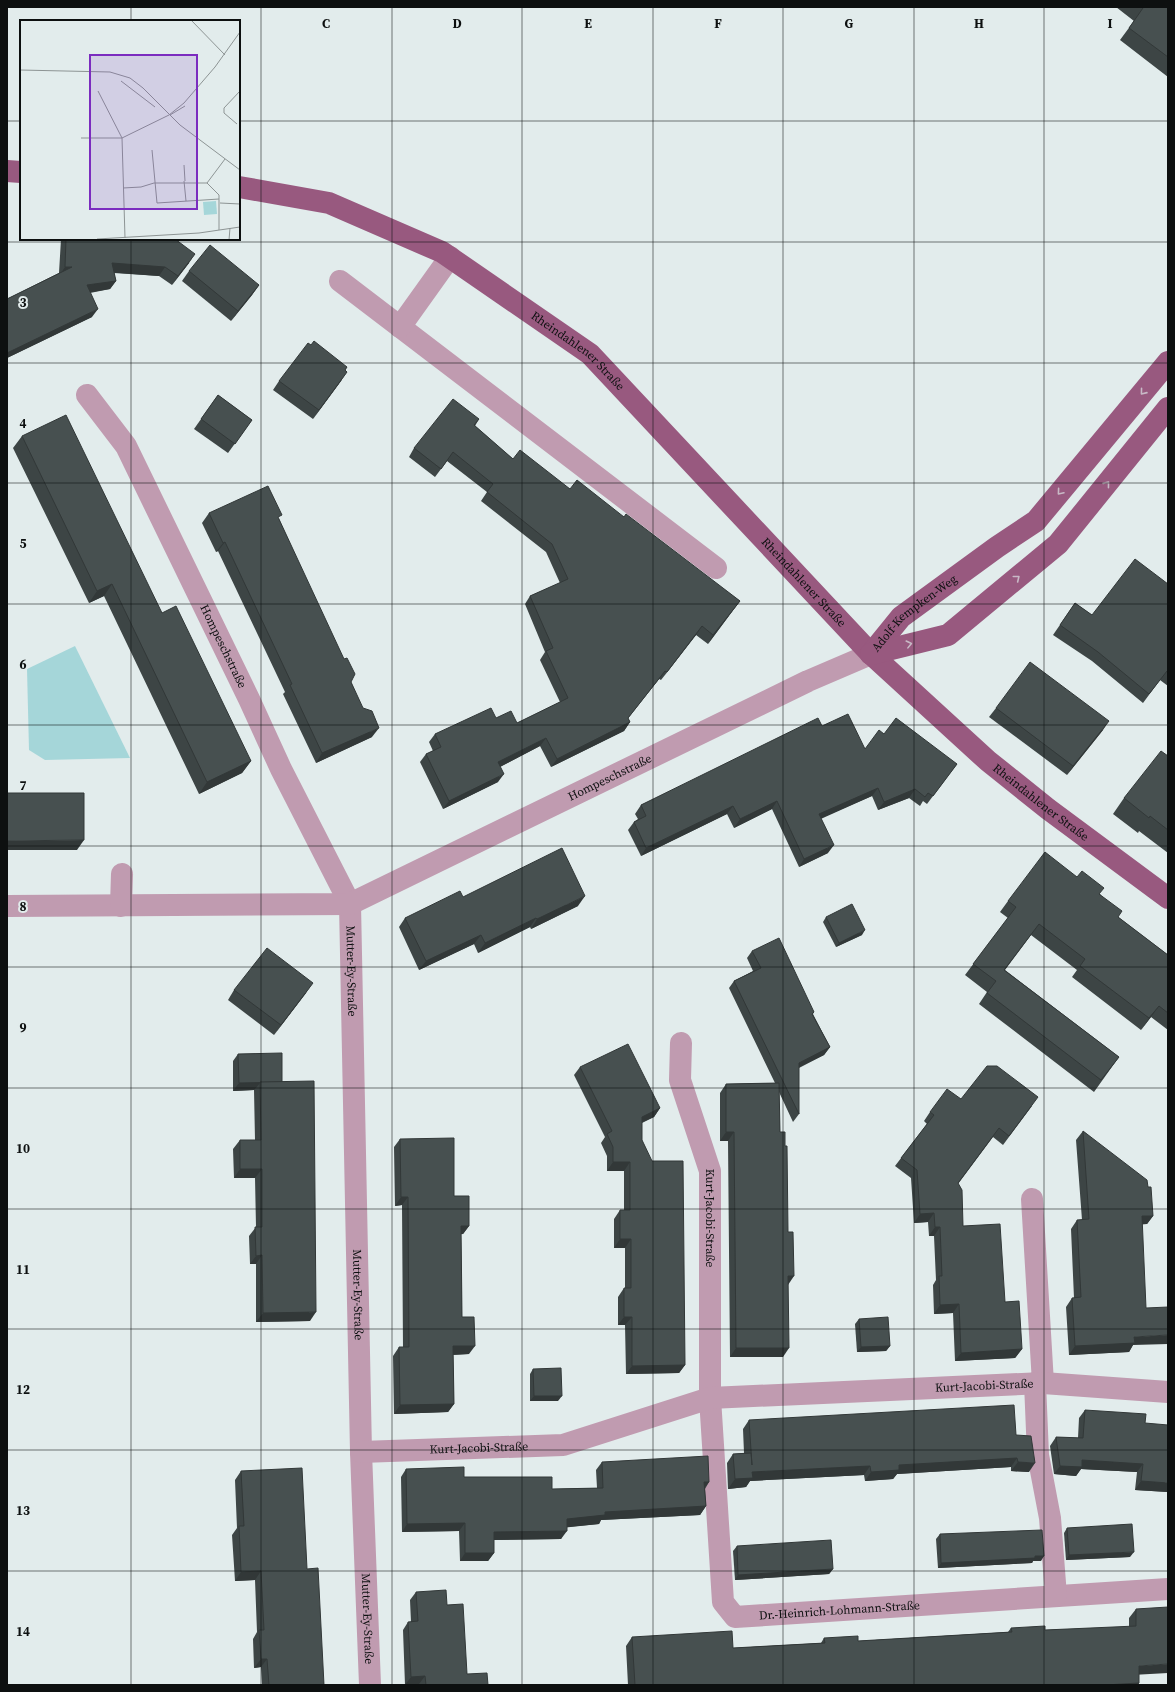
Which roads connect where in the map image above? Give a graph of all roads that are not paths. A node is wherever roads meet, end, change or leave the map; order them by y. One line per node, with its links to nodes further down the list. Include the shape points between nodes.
1 (7, 171): 2 (main road)
2 (20, 172)
3 (240, 187): 4 (main road, Rheindahlener Straße, via 329,203)
4 (450, 257): 6 (street); 11 (main road, Rheindahlener Straße, via 590,354)
5 (340, 281): 6 (street)
6 (400, 327): 10 (street)
7 (1168, 362): 11 (main road, Adolf-Kempken-Weg, one-way to 11, via 1036,521 901,617)
8 (87, 395): 14 (street, Hompeschstraße, via 126,446 249,698 274,774)
9 (1168, 408): 11 (main road, Adolf-Kempken-Weg, one-way to 9, via 948,635 1046,554 1058,544)
10 (716, 568)
11 (871, 654): 13 (main road, Rheindahlener Straße, via 988,761); 14 (street, Hompeschstraße, via 808,681)
12 (122, 874): 16 (street)
13 (1168, 898)
14 (350, 904): 16 (street, Hompeschstraße); 22 (street, Mutter-Ey-Straße)
15 (7, 906): 16 (street, Hompeschstraße)
16 (121, 906)
17 (681, 1043): 21 (street, Kurt-Jacobi-Straße, via 680,1080 710,1171)
18 (1032, 1198): 19 (street, Kurt-Jacobi-Straße)
19 (1039, 1383): 20 (street, Kurt-Jacobi-Straße); 21 (street, Kurt-Jacobi-Straße); 24 (street, via 1038,1455 1050,1518)
20 (1168, 1392)
21 (710, 1398): 22 (street, Kurt-Jacobi-Straße, via 562,1445); 24 (street, Dr.-Heinrich-Lohmann-Straße, via 722,1602 735,1617)
22 (361, 1452): 25 (street, Mutter-Ey-Straße)
23 (1168, 1589): 24 (street, Dr.-Heinrich-Lohmann-Straße)
24 (1056, 1596)
25 (370, 1685)

